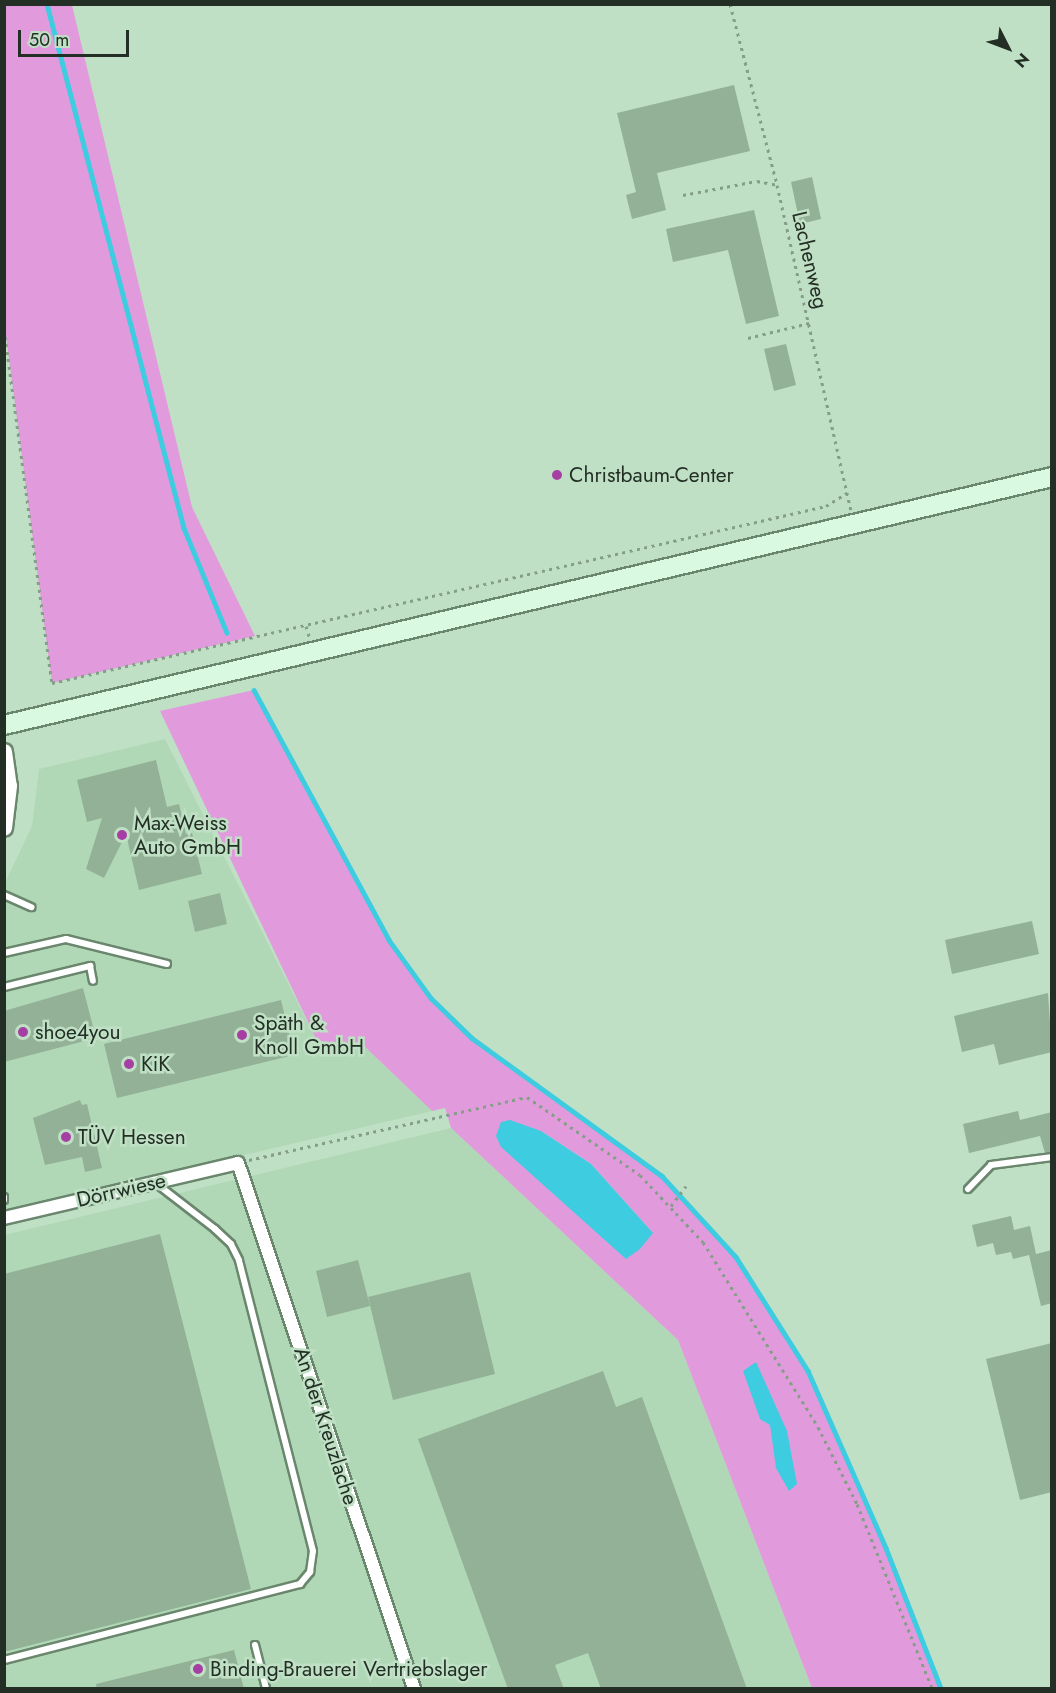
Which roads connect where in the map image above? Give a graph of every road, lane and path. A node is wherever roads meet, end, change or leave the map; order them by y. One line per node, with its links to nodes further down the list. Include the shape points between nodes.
1 (730, 4): 2 (path, Lachenweg)
2 (777, 185): 3 (path, via 757,182); 4 (path, Lachenweg)
3 (682, 195)
4 (809, 323): 6 (path); 8 (path, Lachenweg)
5 (4, 329): 8 (path, via 52,683 826,506)
6 (748, 338)
7 (1052, 477): 9 (main road)
8 (848, 492): 9 (path, Lachenweg)
9 (853, 524): 10 (main road)
10 (4, 725)
11 (4, 752): 12 (street)
12 (7, 796): 13 (street)
13 (4, 828)
14 (4, 895): 15 (lane)
15 (31, 907)
16 (4, 953): 17 (lane, via 66,939)
17 (167, 964)
18 (93, 981): 19 (lane, via 90,966)
19 (4, 987)
20 (1052, 1157): 24 (lane, via 991,1165)
21 (238, 1163): 22 (street, Dörrwiese); 25 (path, via 527,1097 603,1147); 30 (street, An der Kreuzlache)
22 (155, 1182): 26 (street, Dörrwiese); 28 (lane, via 231,1244 239,1260 313,1551 310,1572 300,1584)
23 (686, 1186): 25 (path)
24 (968, 1189)
25 (671, 1206): 31 (path, via 703,1242 818,1427 857,1504)
26 (4, 1218)
27 (255, 1645): 29 (lane)
28 (4, 1660)
29 (266, 1689)
30 (414, 1689)
31 (932, 1689)

